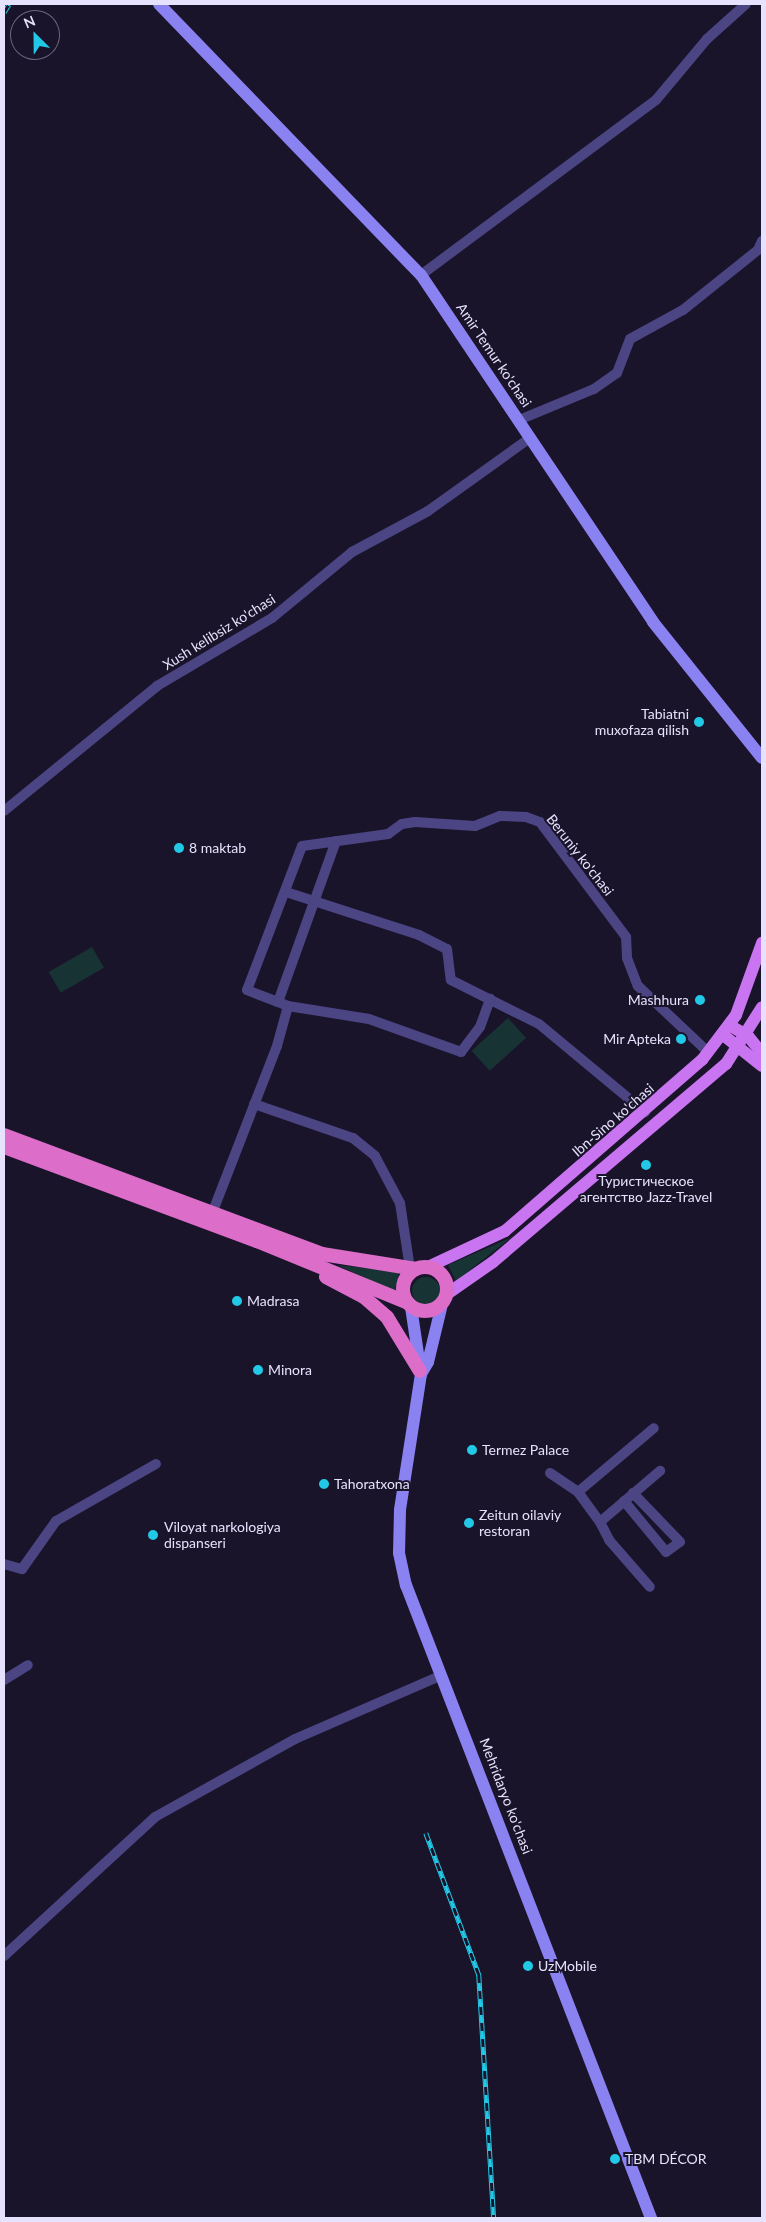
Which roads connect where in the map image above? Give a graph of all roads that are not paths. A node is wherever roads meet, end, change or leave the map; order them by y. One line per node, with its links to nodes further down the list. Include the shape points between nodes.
1 (159, 4): 4 (main road, Amir Temur ko'chasi)
2 (746, 4): 4 (street, via 707,39 656,100)
3 (762, 241): 5 (street, via 758,250 683,310 630,339 617,373 594,389)
4 (421, 275): 5 (main road, Amir Temur ko'chasi)
5 (519, 420): 6 (main road, Amir Temur ko'chasi)
6 (530, 438): 7 (main road, Amir Temur ko'chasi, via 654,622); 8 (street, Xush kelibsiz ko'chasi, via 428,511 352,552 272,618 157,686)
7 (762, 758)
8 (4, 811)
9 (336, 841): 10 (street, Beruniy ko'chasi, via 302,846); 11 (street); 18 (street, Beruniy ko'chasi, via 388,834 402,824 416,822 475,826 500,816 540,822 626,937 627,958 638,986)
10 (286, 892): 11 (street); 14 (street, Beruniy ko'chasi, via 247,990)
11 (315, 902): 13 (street, via 419,935 447,949 451,980); 14 (street)
12 (762, 943): 16 (main road, Ibn-Sino ko'chasi)
13 (490, 999): 14 (street, via 480,1027 461,1052 369,1020); 22 (street, via 539,1024)
14 (283, 1004): 21 (street)
15 (762, 1007): 17 (main road, Ibn-Sino ko'chasi)
16 (725, 1030): 17 (main road); 18 (main road, Ibn-Sino ko'chasi)
17 (744, 1041): 19 (main road); 20 (main road); 28 (main road, Ibn-Sino ko'chasi, via 493,1262)
18 (708, 1052): 22 (main road, Ibn-Sino ko'chasi)
19 (762, 1053)
20 (762, 1066)
21 (254, 1104): 25 (street); 27 (street, via 353,1138 375,1156 403,1210)
22 (644, 1112): 27 (main road, Ibn-Sino ko'chasi, via 505,1231)
23 (4, 1135): 25 (highway)
24 (4, 1147): 26 (highway)
25 (213, 1211): 27 (highway, via 322,1254)
26 (312, 1265): 29 (highway); 30 (highway, via 387,1317)
27 (418, 1268): 28 (highway, via 443,1276); 29 (highway, via 403,1283)
28 (444, 1299): 29 (highway, via 427,1312); 30 (main road, via 428,1362)
29 (408, 1305): 30 (main road)
30 (420, 1373): 42 (main road, Мehridaryo ko'chasi, via 404,1476 398,1553)
31 (654, 1428): 35 (street)
32 (156, 1464): 39 (street, via 56,1521 22,1569)
33 (660, 1471): 36 (street)
34 (550, 1473): 35 (street)
35 (578, 1492): 38 (street)
36 (634, 1493): 37 (street); 37 (street, via 680,1542 666,1552)
37 (624, 1501): 38 (street)
38 (600, 1522): 40 (street, via 609,1540)
39 (4, 1564)
40 (650, 1587)
41 (28, 1665): 43 (street)
42 (440, 1676): 44 (street, via 295,1739 156,1817); 45 (main road, Мehridaryo ko'chasi, via 476,1759)
43 (4, 1680)
44 (4, 1956)
45 (651, 2218)

